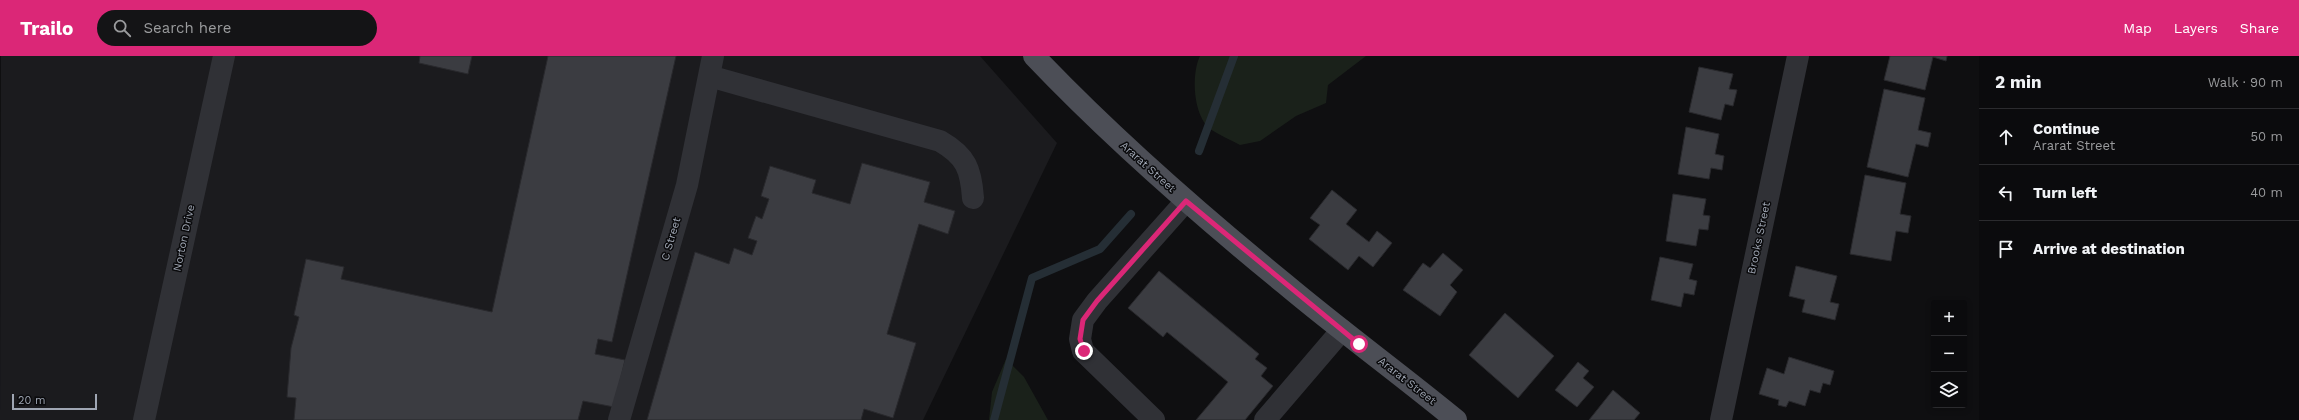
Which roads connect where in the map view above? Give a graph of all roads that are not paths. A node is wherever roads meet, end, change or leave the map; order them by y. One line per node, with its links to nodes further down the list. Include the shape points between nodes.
1 (224, 56): 8 (street, Norton Drive)
2 (1034, 56): 6 (main road, Ararat Street, via 1097,120)
3 (1798, 56): 13 (street, Brooks Street)
4 (711, 66): 5 (street, via 940,141 963,157 972,180); 9 (street, C Street, via 688,185)
5 (973, 198)
6 (1186, 201): 7 (main road, Ararat Street); 10 (street, via 1097,301 1083,320 1080,339 1084,351)
7 (1342, 330): 11 (street); 12 (main road, Ararat Street)
8 (144, 420)
9 (618, 420)
10 (1154, 420)
11 (1265, 420)
12 (1456, 420)
13 (1721, 420)

